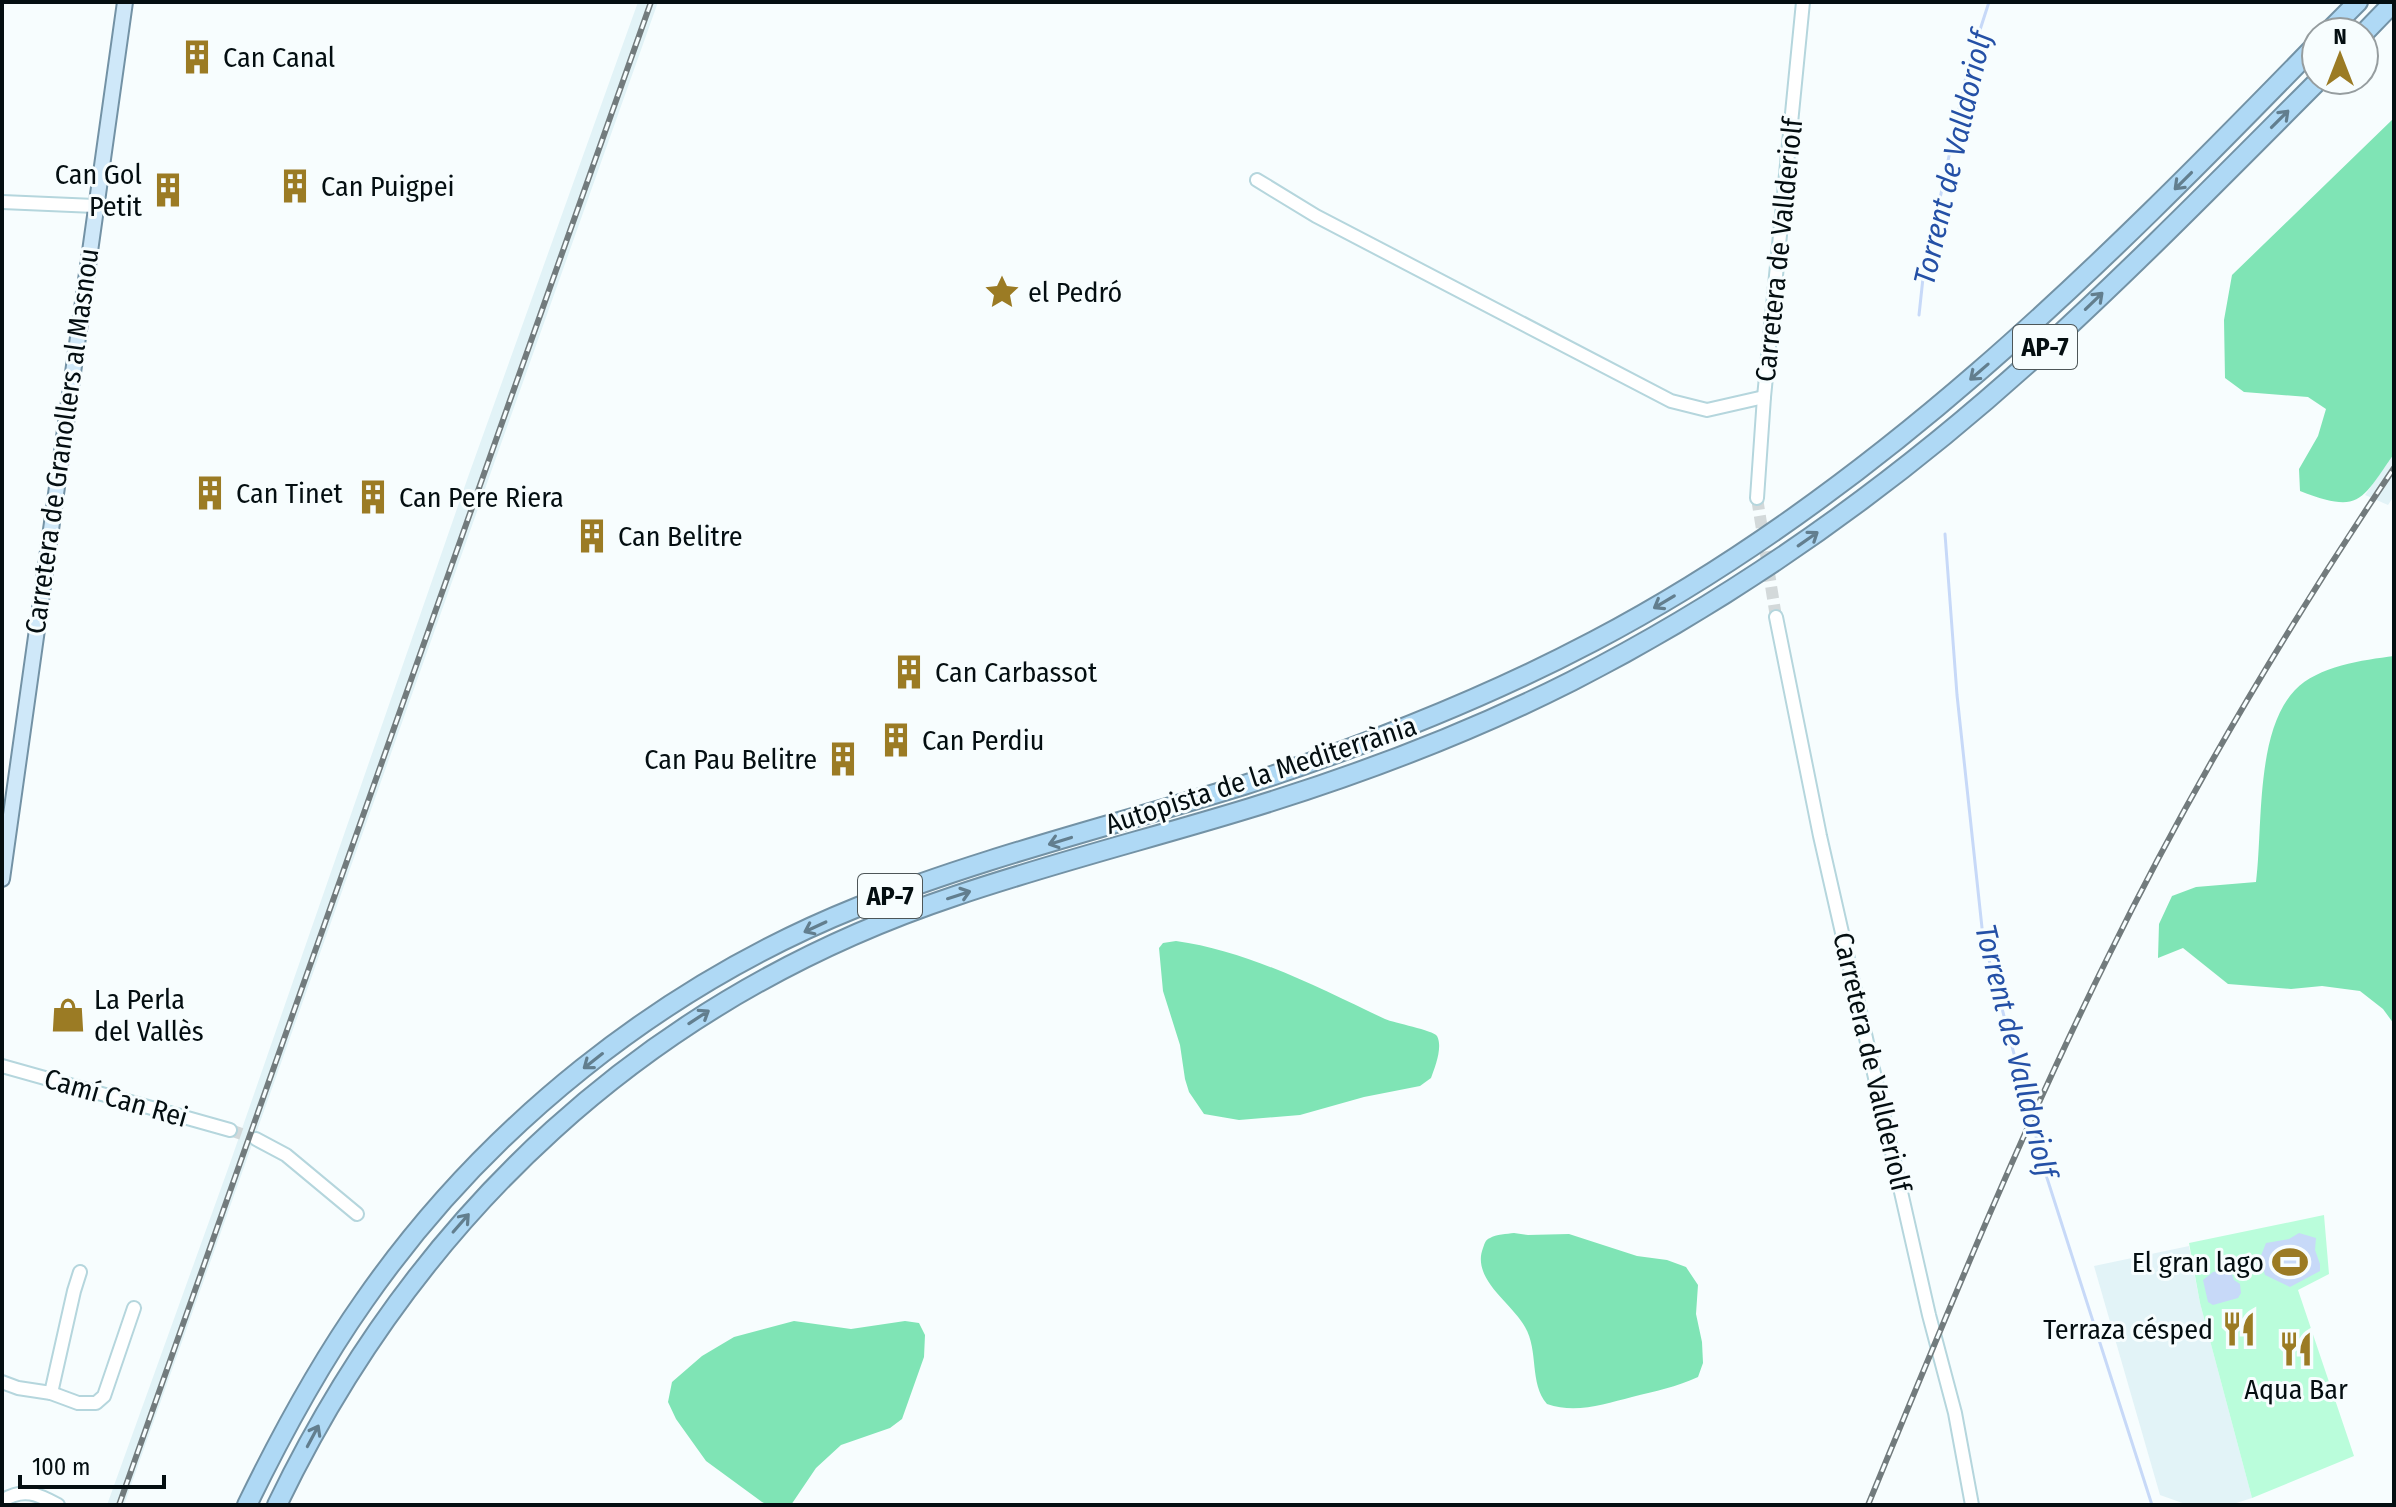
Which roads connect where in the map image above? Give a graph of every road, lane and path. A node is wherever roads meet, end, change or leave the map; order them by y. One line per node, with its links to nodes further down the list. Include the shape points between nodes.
1 (125, 2): 9 (main road, Carretera de Granollers al Masnou)
2 (1803, 2): 10 (street, Carretera de Vallderiolf)
3 (2394, 2): 4 (highway)
4 (2380, 16)
5 (2300, 61): 24 (highway, Autopista de la Mediterrània / AP-7, one-way to 24, via 2107,257 1964,385 1812,504 1663,603 1534,672 1384,736 856,908 766,950 636,1028 529,1114 415,1234 326,1358)
6 (2303, 96): 25 (highway, Autopista de la Mediterrània / AP-7, one-way to 6, via 352,1366 435,1253 558,1122 661,1043 743,989 864,930 949,898 1393,760 1524,704 1651,638 1811,537 1967,416 2089,307)
7 (1257, 180): 10 (street, via 1330,224 1671,401 1707,410)
8 (2, 202): 9 (street)
9 (95, 206): 13 (main road, Carretera de Granollers al Masnou)
10 (1764, 397): 11 (street, Carretera de Vallderiolf)
11 (1757, 498)
12 (1776, 617): 26 (street, Carretera de Vallderiolf, via 1820,836)
13 (2, 879)
14 (2, 1066): 15 (street, Camí Can Rei)
15 (230, 1130)
16 (256, 1139): 17 (street, via 286,1155)
17 (357, 1214)
18 (80, 1272): 21 (street)
19 (134, 1308): 21 (street, via 104,1396 96,1403 78,1403)
20 (2, 1382): 21 (street)
21 (51, 1393)
22 (2, 1501): 23 (street, via 13,1493 37,1494)
23 (58, 1505)
24 (247, 1505)
25 (277, 1505)
26 (1972, 1505)

